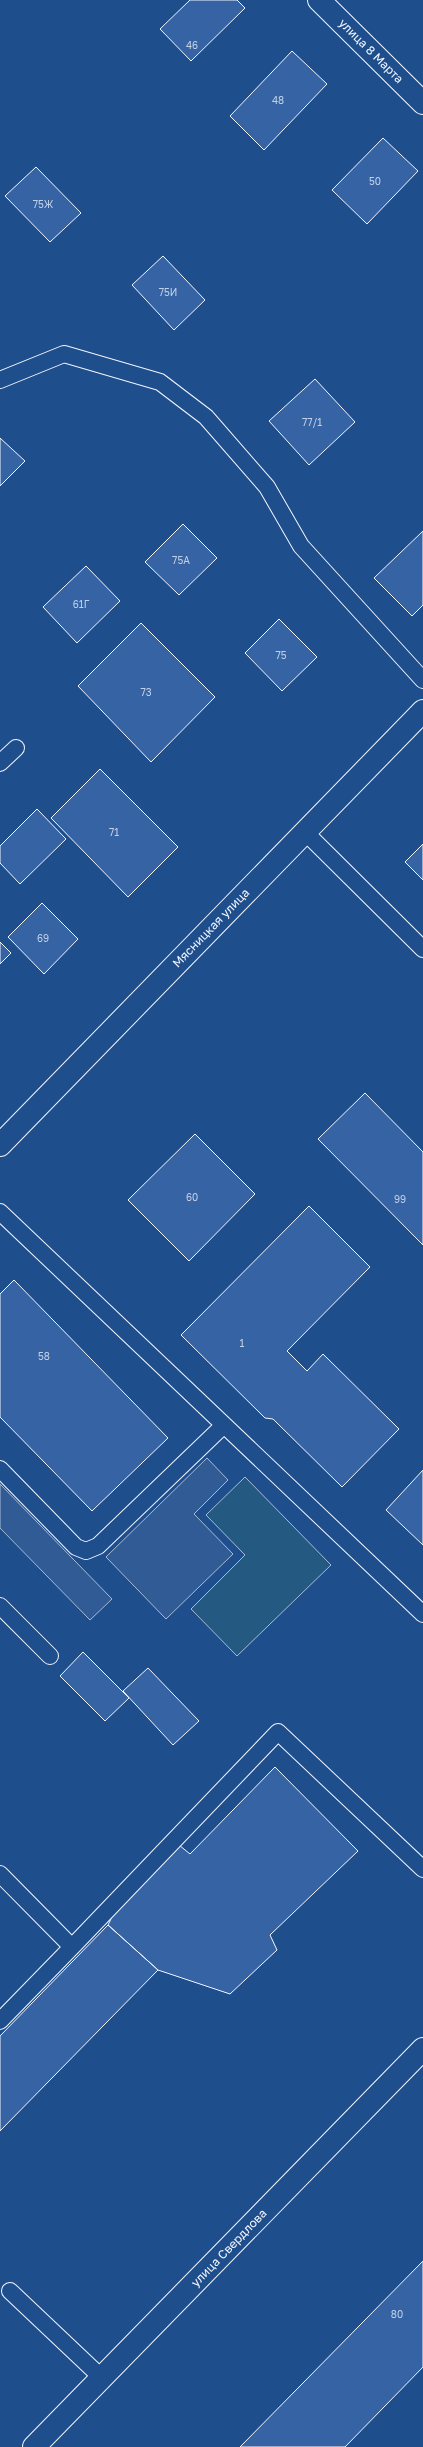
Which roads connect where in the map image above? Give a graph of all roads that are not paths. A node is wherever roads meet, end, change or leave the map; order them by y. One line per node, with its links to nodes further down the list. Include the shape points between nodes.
1 (319, 0): 2 (street, улица 8 Марта)
2 (423, 103)
3 (0, 380): 4 (lane, via 64,354 160,382 206,417 267,487 301,546)
4 (423, 680)
5 (423, 711): 8 (street, Мясницкая улица)
6 (16, 748): 7 (lane)
7 (0, 763)
8 (305, 832): 9 (lane); 10 (street, Мясницкая улица)
9 (423, 949)
10 (0, 1145)
11 (0, 1212): 12 (lane)
12 (224, 1425): 13 (lane, via 103,1542 86,1551 76,1547); 15 (lane)
13 (0, 1469)
14 (0, 1606): 16 (lane)
15 (423, 1614)
16 (50, 1656)
17 (423, 1869): 19 (lane, via 278,1732)
18 (0, 1874): 19 (lane)
19 (72, 1947): 20 (lane)
20 (0, 2021)
21 (423, 2049): 23 (street, улица Свердлова)
22 (10, 2291): 23 (lane)
23 (102, 2378): 24 (street, улица Свердлова)
24 (34, 2447)

